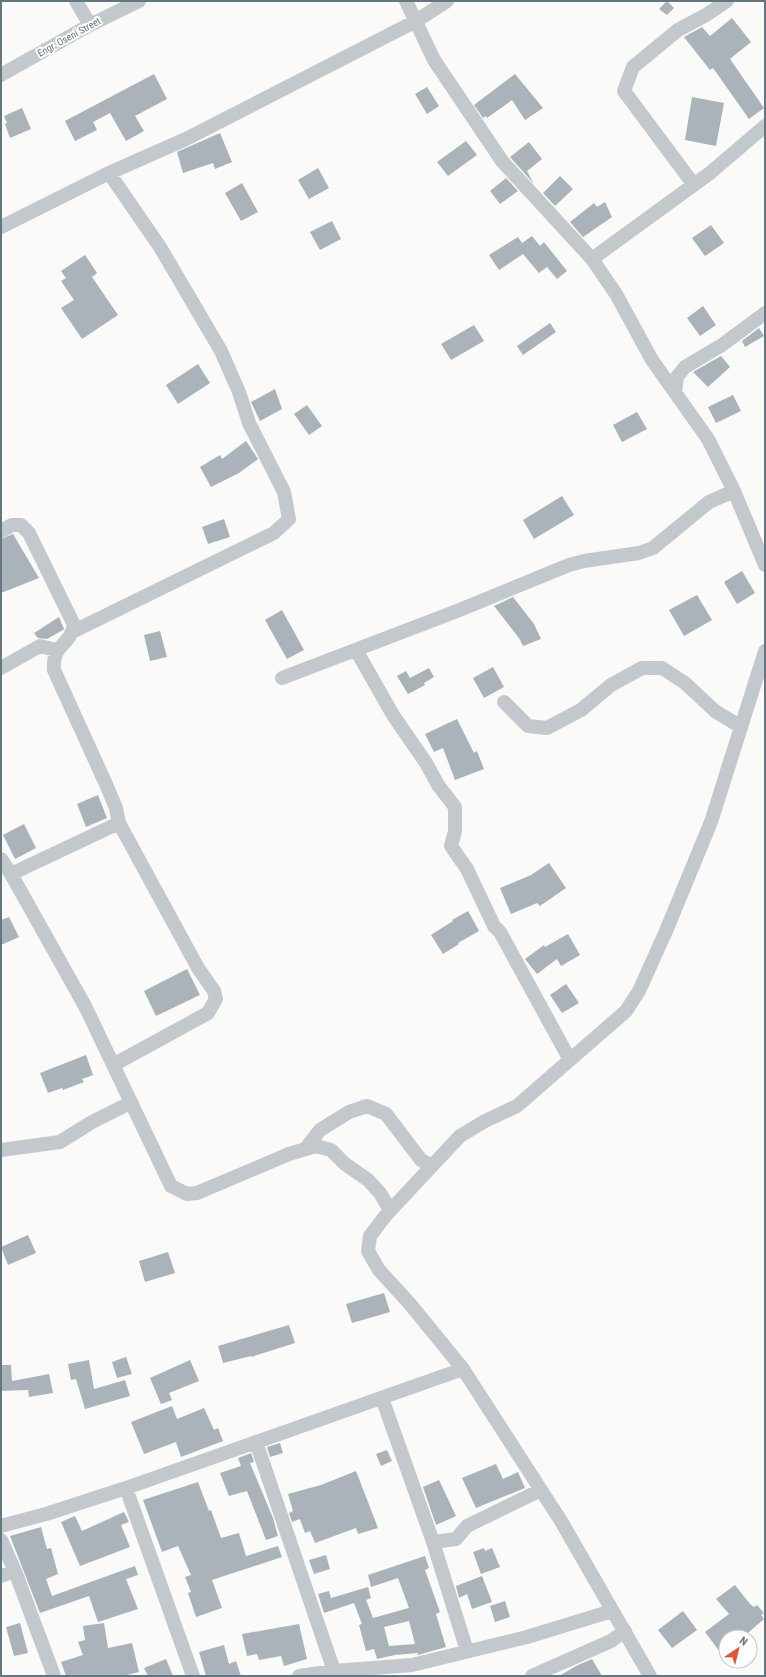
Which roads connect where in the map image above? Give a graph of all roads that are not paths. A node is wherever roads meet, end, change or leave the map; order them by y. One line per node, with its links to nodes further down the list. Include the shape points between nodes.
1 (76, 1): 7 (street)
2 (139, 1): 7 (street, Engr. Oseni Street)
3 (406, 1): 6 (street)
4 (447, 1): 6 (street)
5 (727, 1): 11 (street, via 678,30 633,67 624,91)
6 (416, 21): 10 (street, via 186,139); 13 (street, via 434,60 502,161)
7 (90, 25): 8 (street, Engr. Oseni Street)
8 (1, 75)
9 (765, 126): 11 (street)
10 (109, 173): 12 (street); 19 (street, via 160,247 221,351 249,423 284,492 289,519 274,533)
11 (694, 185): 13 (street)
12 (1, 227)
13 (592, 259): 15 (street, via 616,294 652,360)
14 (765, 313): 15 (street, via 722,345 685,367 677,377)
15 (675, 393): 16 (street, via 708,439)
16 (734, 491): 18 (street); 21 (street, via 709,502 653,548 639,553 569,565)
17 (1, 531): 19 (street, via 12,525 21,525 29,533 74,625)
18 (765, 565)
19 (72, 632): 20 (street)
20 (56, 650): 23 (street, via 40,646); 27 (street, via 53,658 54,670 105,782)
21 (356, 650): 24 (street); 30 (street, via 393,715 455,807 455,831 451,846 467,869 494,926 500,932)
22 (765, 652): 26 (street)
23 (1, 668)
24 (282, 678)
25 (504, 702): 26 (street, via 528,726 547,728 581,710 610,685 642,668 662,668 685,683 715,711)
26 (741, 727): 30 (street, via 712,822 639,991 626,1011)
27 (120, 824): 29 (street); 31 (street, via 198,968 214,991 216,999 208,1013)
28 (1, 859): 29 (street)
29 (12, 874): 31 (street, via 85,1006)
30 (570, 1060): 35 (street, via 517,1106 460,1136)
31 (113, 1065): 32 (street)
32 (130, 1103): 33 (street, via 171,1186 187,1194 215,1186); 34 (street, via 60,1142)
33 (307, 1147): 35 (street, via 320,1130 349,1112 367,1106 386,1114 421,1160); 36 (street, via 316,1146 331,1150 345,1164 368,1180)
34 (1, 1150)
35 (432, 1166): 36 (street)
36 (390, 1210): 37 (street, via 370,1236 368,1252 379,1270)
37 (463, 1369): 38 (street); 41 (street)
38 (382, 1398): 39 (street); 44 (street)
39 (256, 1442): 40 (street); 50 (street)
40 (126, 1488): 42 (street); 53 (street)
41 (541, 1490): 44 (street, via 467,1526 456,1539); 47 (street)
42 (1, 1526)
43 (1, 1540): 45 (street)
44 (433, 1542): 49 (street)
45 (15, 1571): 46 (street); 52 (street)
46 (1, 1576)
47 (612, 1611): 48 (street); 49 (street, via 527,1637)
48 (626, 1631): 54 (street, via 611,1641); 55 (street)
49 (467, 1651): 50 (street, via 412,1665)
50 (334, 1671): 51 (street)
51 (307, 1675)
52 (54, 1676)
53 (193, 1676)
54 (532, 1676)
55 (650, 1676)

